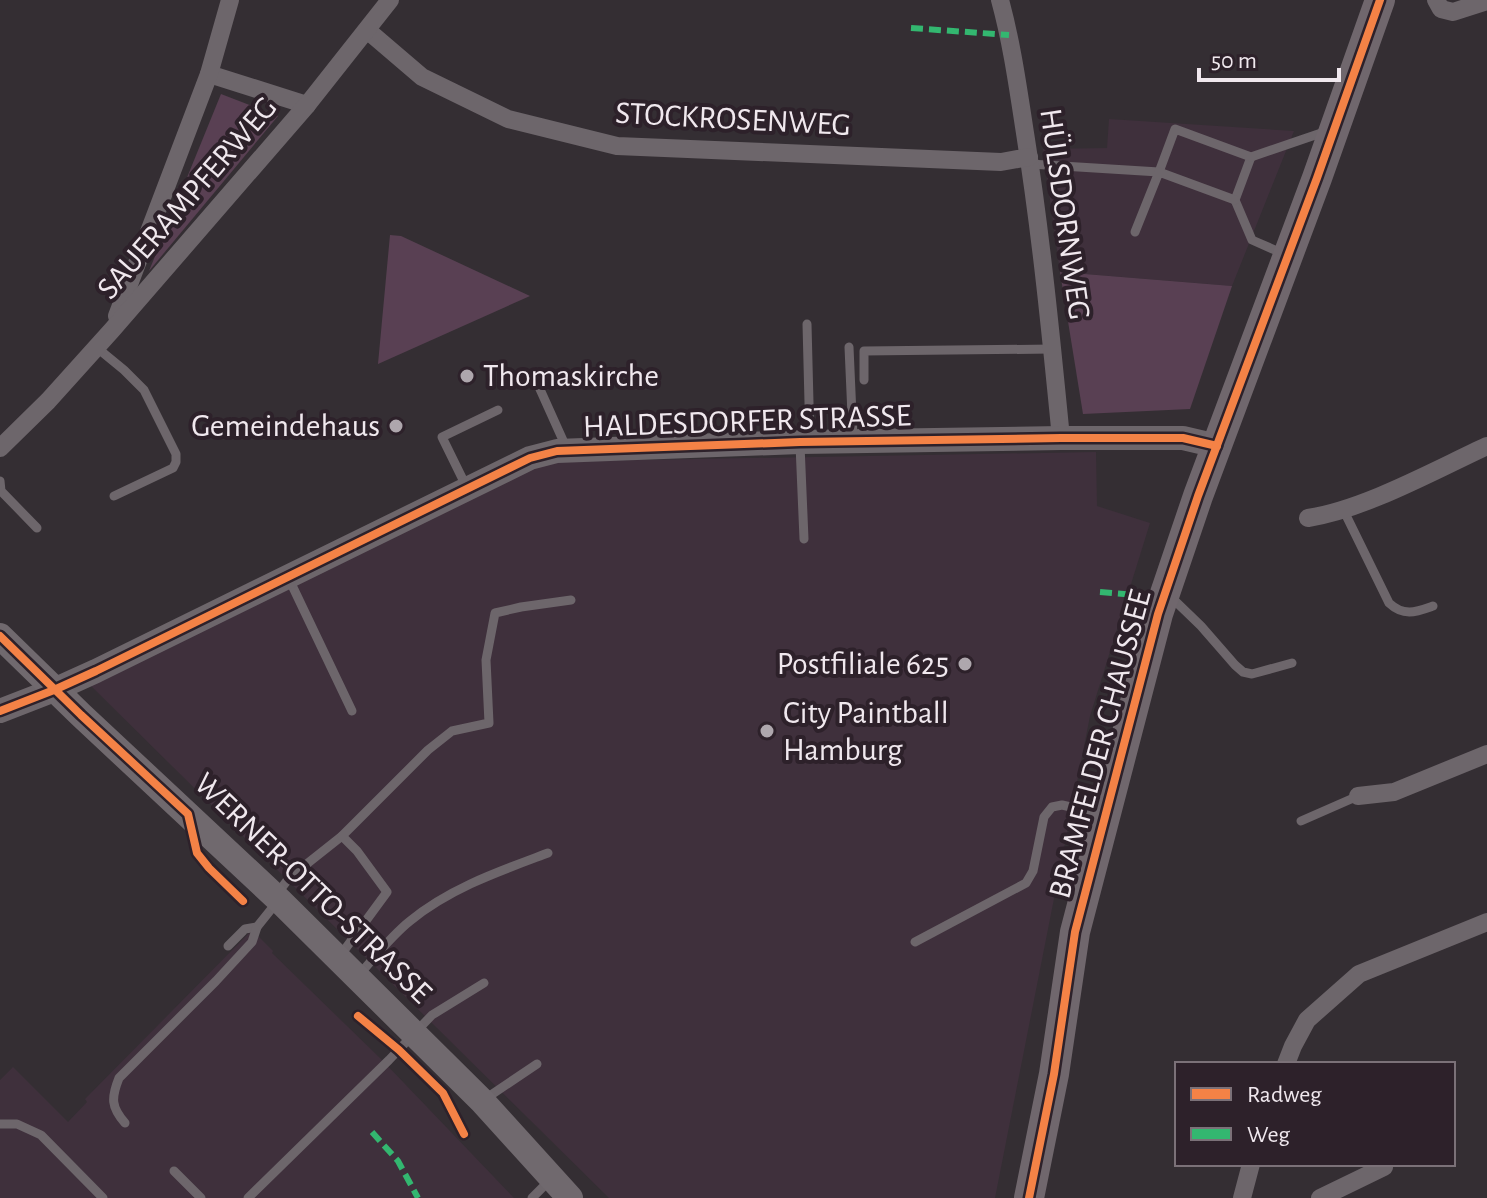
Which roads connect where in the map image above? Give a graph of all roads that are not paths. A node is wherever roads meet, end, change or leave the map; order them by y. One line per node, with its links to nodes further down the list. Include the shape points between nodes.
1 (230, 0): 8 (street)
2 (390, 0): 7 (street, SAUERAMPFERWEG)
3 (1000, 0): 12 (street, HÜLSDORNWEG)
4 (1380, 0): 10 (main road, BRAMFELDER CHAUSSEE)
5 (1436, 0): 6 (street, via 1441,9 1453,12)
6 (1487, 1)
7 (367, 30): 9 (street, SAUERAMPFERWEG); 12 (street, STOCKROSENWEG, via 422,77 508,119 617,146)
8 (209, 74): 9 (street, SAUERAMPFERWEG); 18 (street, SAUERAMPFERWEG)
9 (307, 105): 18 (street, SAUERAMPFERWEG)
10 (1335, 128): 11 (lane); 16 (main road, BRAMFELDER CHAUSSEE)
11 (1251, 157): 13 (lane, via 1175,129); 14 (lane)
12 (1029, 161): 13 (lane); 21 (street, HÜLSDORNWEG)
13 (1159, 172): 14 (lane); 15 (lane)
14 (1235, 200): 16 (lane, via 1252,240)
15 (1135, 232)
16 (1288, 256): 28 (main road, BRAMFELDER CHAUSSEE)
17 (807, 324): 27 (lane)
18 (112, 330): 19 (street, SAUERAMPFERWEG)
19 (96, 347): 30 (street, SAUERAMPFERWEG); 34 (lane, via 144,390 176,454 173,468)
20 (849, 347): 26 (lane)
21 (1052, 349): 22 (lane, via 864,351); 25 (street, HÜLSDORNWEG)
22 (864, 380)
23 (539, 387): 31 (lane)
24 (498, 410): 33 (lane, via 442,437)
25 (1061, 438): 26 (street, HALDESDORFER STRASSE); 28 (street, HALDESDORFER STRASSE, via 1183,438)
26 (853, 441): 27 (street, HALDESDORFER STRASSE)
27 (805, 442): 31 (street, HALDESDORFER STRASSE); 38 (lane)
28 (1217, 446): 40 (main road, BRAMFELDER CHAUSSEE)
29 (1487, 446): 35 (street)
30 (0, 448)
31 (568, 450): 33 (street, HALDESDORFER STRASSE, via 530,458)
32 (0, 481): 37 (lane, via 1,491)
33 (467, 488): 39 (street, HALDESDORFER STRASSE)
34 (114, 496)
35 (1343, 509): 36 (street); 42 (lane, via 1389,603 1410,614)
36 (1308, 518)
37 (37, 528)
38 (804, 539)
39 (288, 575): 45 (street, HALDESDORFER STRASSE); 47 (lane)
40 (1165, 592): 44 (lane, via 1243,672); 50 (main road, BRAMFELDER CHAUSSEE)
41 (571, 600): 52 (lane, via 495,613 486,660 489,723 452,731 440,740)
42 (1433, 606)
43 (0, 636): 45 (main road, WERNER-OTTO-STRASSE)
44 (1292, 663)
45 (54, 690): 46 (street, HALDESDORFER STRASSE); 54 (main road, WERNER-OTTO-STRASSE)
46 (0, 711)
47 (352, 711)
48 (1487, 754): 49 (street, via 1394,792)
49 (1358, 796): 51 (lane)
50 (1105, 815): 57 (lane, via 1052,807 1044,817 1026,883); 76 (main road, BRAMFELDER CHAUSSEE, via 1075,932)
51 (1301, 821)
52 (342, 836): 54 (lane, via 289,878); 59 (lane, via 387,892)
53 (548, 853): 59 (lane, via 441,900)
54 (277, 898): 56 (lane); 59 (main road, WERNER-OTTO-STRASSE)
55 (1487, 922): 62 (street, via 1359,974 1307,1020)
56 (257, 927): 58 (lane, via 245,929); 65 (lane, via 252,942 119,1078 112,1100)
57 (915, 942)
58 (228, 946)
59 (348, 968): 61 (main road, WERNER-OTTO-STRASSE)
60 (484, 983): 61 (lane, via 432,1015)
61 (414, 1034): 64 (main road, WERNER-OTTO-STRASSE); 73 (lane)
62 (1287, 1062)
63 (537, 1064): 64 (lane)
64 (482, 1101): 70 (main road, WERNER-OTTO-STRASSE)
65 (125, 1123)
66 (0, 1124): 71 (lane, via 17,1124 41,1135)
67 (1250, 1166): 77 (street)
68 (1384, 1167): 78 (street)
69 (174, 1171): 72 (lane)
70 (551, 1179): 74 (lane); 75 (main road, WERNER-OTTO-STRASSE)
71 (103, 1198)
72 (201, 1198)
73 (248, 1198)
74 (532, 1198)
75 (570, 1198)
76 (1029, 1198)
77 (1242, 1198)
78 (1320, 1198)

